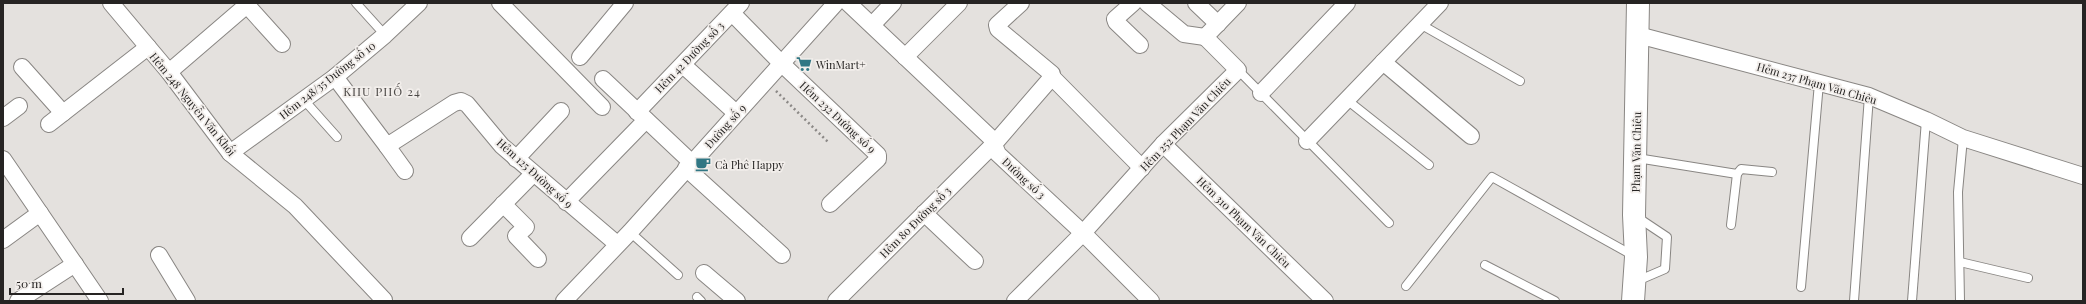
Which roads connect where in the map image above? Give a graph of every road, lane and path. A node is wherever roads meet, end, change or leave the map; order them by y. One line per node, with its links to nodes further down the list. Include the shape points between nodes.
1 (111, 3): 28 (street, Hẻm 248 Nguyễn Văn Khối)
2 (356, 3): 23 (lane)
3 (419, 3): 23 (street, Hẻm 248/35 Đường số 10)
4 (500, 3): 48 (street)
5 (625, 3): 29 (street)
6 (836, 3): 32 (street, Đường số 9)
7 (848, 3): 22 (street, Đường số 3)
8 (893, 3): 22 (street)
9 (959, 3): 30 (street)
10 (1022, 3): 38 (street, via 999,21 998,30 1052,74)
11 (1133, 3): 27 (street, via 1116,19 1116,22)
12 (1147, 3): 25 (street, via 1184,34)
13 (1196, 3): 20 (street)
14 (1238, 3): 20 (street)
15 (1347, 3): 43 (street)
16 (1440, 3): 21 (street)
17 (1638, 3): 24 (main road, Phạm Văn Chiêu)
18 (246, 4): 26 (street); 36 (street)
19 (736, 8): 32 (street); 33 (street, Hẻm 42 Đường số 3)
20 (1218, 24): 25 (street)
21 (1420, 24): 31 (street); 41 (lane)
22 (872, 26): 30 (street, Đường số 3)
23 (385, 35): 37 (street, Hẻm 248/35 Đường số 10)
24 (1638, 35): 42 (street, Hẻm 237 Phạm Văn Chiêu); 65 (main road, Phạm Văn Chiêu)
25 (1205, 37): 35 (street)
26 (282, 44)
27 (1140, 45)
28 (148, 47): 36 (street, Hẻm 248 Nguyễn Văn Khối); 50 (street)
29 (580, 57)
30 (905, 57): 61 (street, Đường số 3, via 991,138)
31 (1383, 62): 46 (street); 56 (street)
32 (781, 63): 40 (street, Đường số 9); 78 (street, Hẻm 232 Đường số 9, via 878,155 878,159)
33 (683, 65): 51 (street); 52 (street, Hẻm 42 Đường số 3)
34 (22, 67): 50 (street)
35 (1238, 70): 43 (lane, Hẻm 252 Phạm Văn Chiêu); 62 (street, Hẻm 252 Phạm Văn Chiêu)
36 (169, 72): 64 (street, Hẻm 248 Nguyễn Văn Khối)
37 (335, 77): 45 (street, Hẻm 248/35 Đường số 10); 63 (street)
38 (1052, 77): 61 (street, Hẻm 80 Đường số 3); 70 (street)
39 (603, 79): 52 (street)
40 (766, 80): 51 (street, Đường số 9); 60 (path)
41 (1520, 81)
42 (1819, 83): 44 (street, Hẻm 237 Phạm Văn Chiêu); 101 (lane)
43 (1261, 93): 59 (lane, Hẻm 252 Phạm Văn Chiêu)
44 (1869, 96): 54 (street, Hẻm 237 Phạm Văn Chiêu); 114 (lane)
45 (304, 100): 57 (lane); 64 (street, Hẻm 248/35 Đường số 10)
46 (1347, 100): 59 (street); 69 (lane)
47 (18, 106): 53 (street)
48 (602, 107)
49 (562, 111): 67 (street)
50 (63, 113): 55 (street)
51 (736, 113): 68 (street, Đường số 9)
52 (642, 116): 68 (street); 76 (street, Hẻm 42 Đường số 3)
53 (3, 118)
54 (1926, 120): 58 (street, Hẻm 237 Phạm Văn Chiêu); 115 (lane)
55 (49, 124)
56 (1471, 136)
57 (337, 137)
58 (1963, 138): 75 (street, Hẻm 237 Phạm Văn Chiêu); 94 (lane, via 1958,192)
59 (1307, 141): 82 (lane, Hẻm 252 Phạm Văn Chiêu)
60 (828, 142)
61 (994, 144): 80 (street, Hẻm 80 Đường số 3); 85 (street, Đường số 3, via 998,154)
62 (1163, 144): 70 (street, Hẻm 252 Phạm Văn Chiêu); 112 (street, Hẻm 310 Phạm Văn Chiêu)
63 (387, 146): 67 (street, Hẻm 125 Đường số 9, via 461,101 467,104); 71 (street)
64 (230, 152): 105 (street, Hẻm 248 Nguyễn Văn Khối, via 295,206)
65 (1636, 158): 74 (lane); 81 (main road, Phạm Văn Chiêu)
66 (3, 159): 79 (street)
67 (516, 159): 73 (street, Hẻm 125 Đường số 9)
68 (689, 165): 84 (street, Đường số 9); 90 (street)
69 (1429, 166)
70 (1142, 168): 85 (street, Hẻm 252 Phạm Văn Chiêu)
71 (405, 171)
72 (1772, 172): 74 (lane, via 1741,169)
73 (533, 174): 76 (street, Hẻm 125 Đường số 9); 77 (street)
74 (1737, 174): 83 (lane)
75 (2083, 176)
76 (566, 202): 88 (street, Hẻm 125 Đường số 9)
77 (504, 204): 86 (street); 92 (street, via 526,227 516,236)
78 (830, 204)
79 (40, 213): 87 (street); 95 (street)
80 (924, 214): 93 (street); 103 (street, Hẻm 80 Đường số 3)
81 (1634, 216): 91 (main road, Phạm Văn Chiêu); 102 (lane, via 1667,237 1665,269)
82 (1390, 223)
83 (1731, 225)
84 (630, 232): 88 (street, Đường số 9); 98 (lane)
85 (1083, 233): 110 (street, Hẻm 252 Phạm Văn Chiêu); 111 (street, Đường số 3)
86 (470, 238)
87 (3, 240)
88 (617, 244): 108 (street, Đường số 9)
89 (159, 255): 104 (street)
90 (782, 255)
91 (1636, 257): 100 (lane, via 1492,177); 102 (main road, Phạm Văn Chiêu)
92 (538, 259)
93 (976, 261)
94 (1960, 262): 99 (lane); 116 (lane)
95 (75, 264): 106 (street); 107 (street)
96 (1485, 265): 113 (lane)
97 (704, 273): 109 (street)
98 (678, 276)
99 (2028, 278)
100 (1406, 286)
101 (1801, 287)
102 (1634, 292)
103 (844, 298)
104 (181, 299)
105 (384, 300)
106 (18, 301)
107 (100, 301)
108 (564, 301)
109 (737, 301)
110 (1015, 301)
111 (1151, 301)
112 (1325, 301)
113 (1555, 301)
114 (1854, 301)
115 (1912, 301)
116 (1960, 301)

